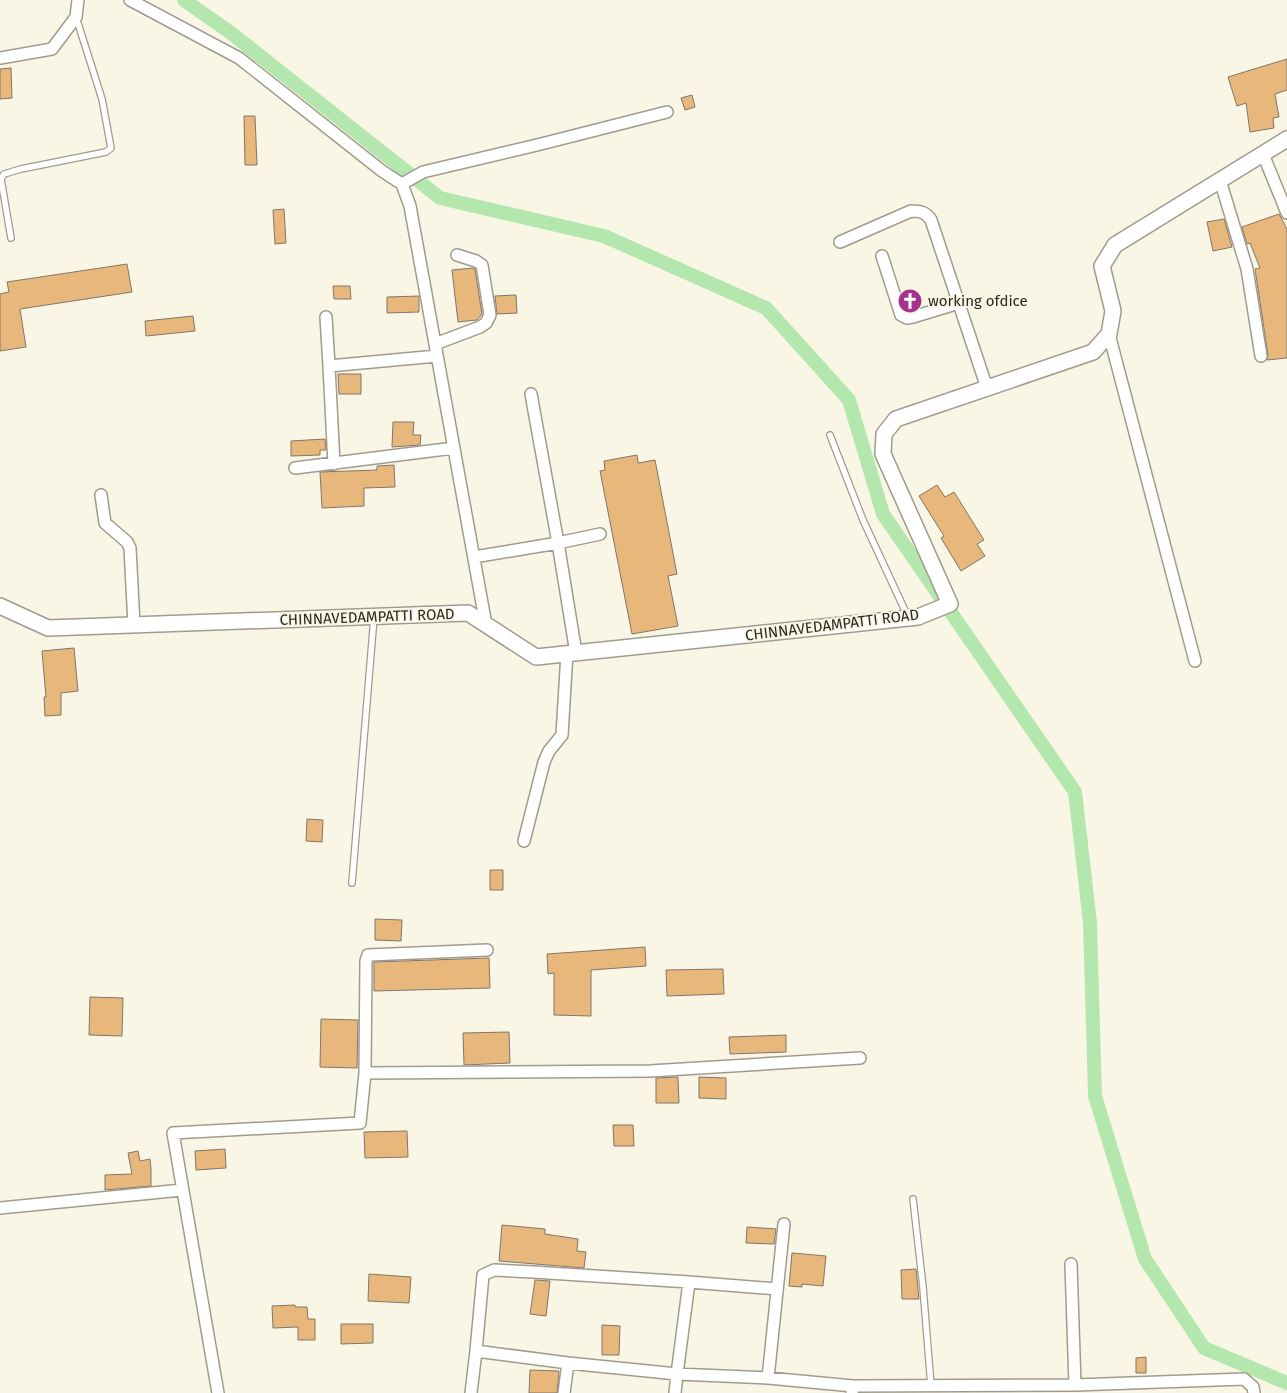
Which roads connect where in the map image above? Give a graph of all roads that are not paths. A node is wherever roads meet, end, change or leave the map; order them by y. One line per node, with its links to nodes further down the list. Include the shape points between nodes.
1 (78, 0): 3 (street)
2 (130, 0): 9 (street, via 239,58)
3 (76, 17): 4 (street, via 52,49); 11 (lane, via 102,99 111,148 106,152 4,174 1,179)
4 (0, 58)
5 (668, 112): 9 (street, via 423,172)
6 (1287, 139): 7 (street)
7 (1263, 154): 8 (street); 10 (street)
8 (1220, 180): 17 (street, via 1115,245 1102,266 1113,311); 20 (street, via 1247,270)
9 (403, 184): 18 (street, via 410,206)
10 (1287, 213)
11 (11, 238)
12 (840, 242): 15 (street, via 911,211 928,215)
13 (457, 255): 18 (street, via 482,265 490,315 480,328)
14 (882, 256): 15 (street, via 901,315 913,317)
15 (959, 303): 22 (street)
16 (326, 318): 21 (street)
17 (1109, 334): 22 (street, CHINNAVEDAMPATTI ROAD, via 1093,352); 38 (street)
18 (435, 344): 19 (street)
19 (437, 356): 21 (street); 25 (street)
20 (1261, 356)
21 (329, 366): 26 (street)
22 (987, 388): 34 (street, CHINNAVEDAMPATTI ROAD, via 896,419 884,434 884,454 950,604)
23 (531, 394): 30 (street)
24 (830, 435): 34 (lane, via 863,520)
25 (454, 448): 26 (street); 31 (street)
26 (334, 464): 27 (street)
27 (295, 468)
28 (101, 496): 35 (street, via 105,523 130,548)
29 (600, 534): 30 (street)
30 (558, 543): 31 (street); 37 (street)
31 (474, 558): 36 (street)
32 (0, 606): 35 (street, CHINNAVEDAMPATTI ROAD, via 48,628)
33 (374, 617): 35 (street, CHINNAVEDAMPATTI ROAD); 36 (street, CHINNAVEDAMPATTI ROAD, via 468,614); 40 (lane)
34 (913, 618): 37 (street, CHINNAVEDAMPATTI ROAD)
35 (134, 625)
36 (486, 625): 37 (street, CHINNAVEDAMPATTI ROAD, via 536,657)
37 (572, 653): 39 (street, via 562,735 544,762)
38 (1195, 661)
39 (524, 842)
40 (352, 883)
41 (487, 950): 43 (street, via 368,956)
42 (860, 1058): 43 (street, via 650,1071)
43 (365, 1073): 44 (street, via 360,1122 172,1133)
44 (182, 1190): 46 (street); 59 (street)
45 (913, 1199): 56 (lane)
46 (0, 1208)
47 (784, 1224): 50 (street)
48 (1071, 1264): 55 (street)
49 (689, 1282): 50 (street); 51 (street, via 494,1270 484,1275); 53 (street)
50 (777, 1289): 54 (street)
51 (476, 1351): 52 (street); 60 (street)
52 (568, 1363): 53 (street); 61 (street)
53 (677, 1374): 54 (street); 62 (street)
54 (768, 1378): 58 (street)
55 (1075, 1385): 56 (street); 57 (street)
56 (931, 1386): 58 (street)
57 (1165, 1388): 63 (street, via 1244,1379 1253,1387)
58 (852, 1390)
59 (218, 1393)
60 (471, 1393)
61 (564, 1393)
62 (675, 1393)
63 (1254, 1393)

